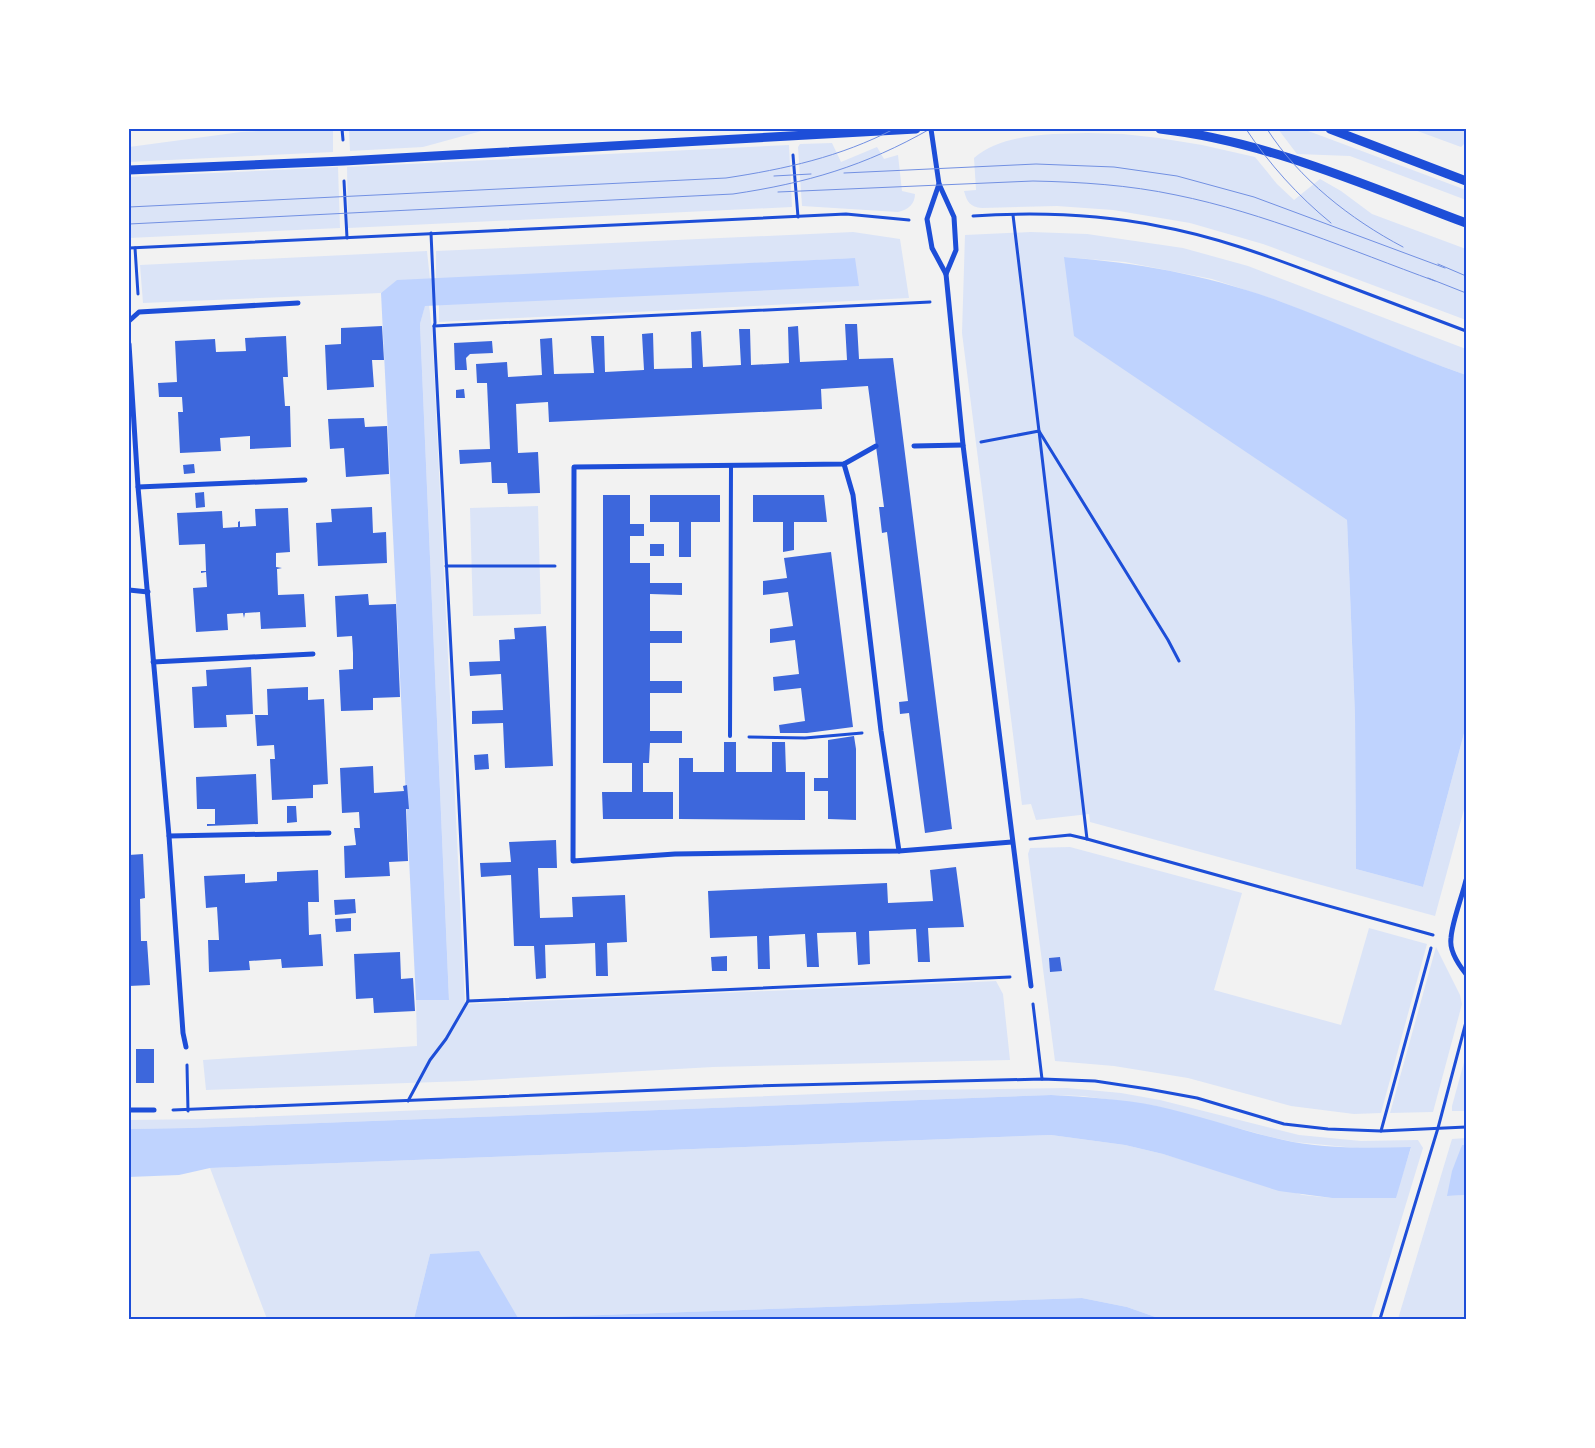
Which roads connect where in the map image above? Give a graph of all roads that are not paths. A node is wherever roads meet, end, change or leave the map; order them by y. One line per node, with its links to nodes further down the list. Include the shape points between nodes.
1 (916, 129): 5 (street)
2 (931, 129): 7 (street)
3 (1160, 129): 8 (street, via 1288,157)
4 (1330, 129): 6 (street)
5 (129, 170)
6 (1466, 180)
7 (939, 184): 9 (street, via 954,217 956,250); 9 (street, via 927,219 932,248)
8 (1466, 223)
9 (946, 274): 13 (street)
10 (298, 303): 11 (street, via 139,312)
11 (129, 321)
12 (129, 344): 19 (street)
13 (963, 445): 15 (street); 27 (street)
14 (876, 446): 16 (street)
15 (914, 446)
16 (844, 464): 17 (street); 28 (street, via 853,495)
17 (731, 466): 24 (lane); 28 (street, via 574,467 573,860 675,854)
18 (305, 480): 19 (street)
19 (138, 487): 21 (street)
20 (129, 590): 21 (street)
21 (148, 592): 23 (street)
22 (313, 654): 23 (street)
23 (153, 662): 26 (street)
24 (730, 736)
25 (329, 833): 26 (street)
26 (169, 836): 32 (street)
27 (1012, 842): 28 (street); 31 (street)
28 (899, 851)
29 (1466, 880): 30 (street, via 1450,939 1458,963)
30 (1466, 974)
31 (1031, 986)
32 (186, 1046)
33 (129, 1110): 34 (street)
34 (154, 1110)

